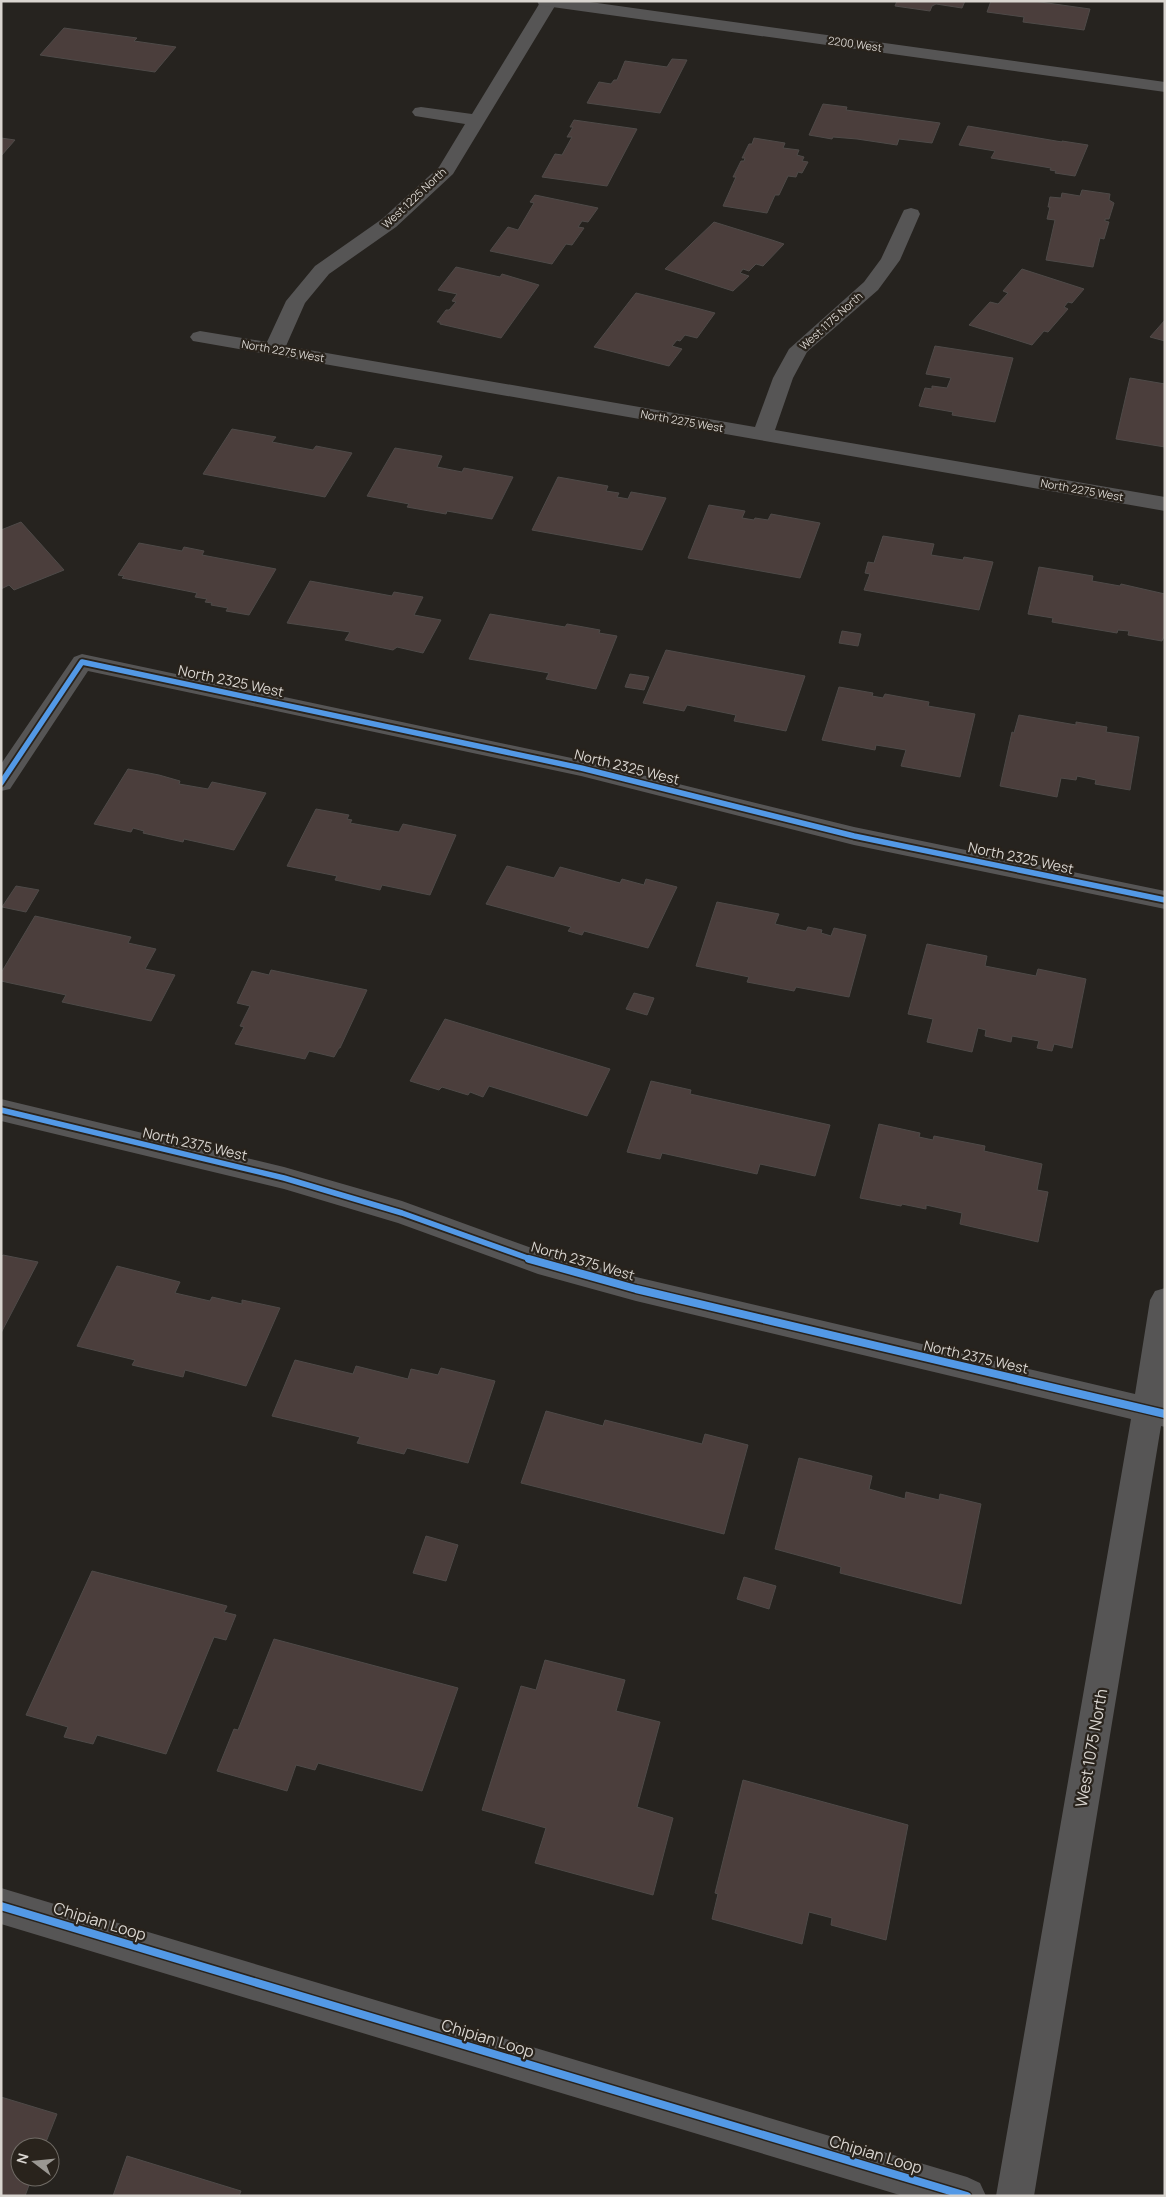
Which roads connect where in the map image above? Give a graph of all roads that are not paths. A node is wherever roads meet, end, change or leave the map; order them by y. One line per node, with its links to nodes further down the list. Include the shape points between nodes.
1 (545, 1): 2 (street, 2200 West)
2 (550, 2): 3 (street, 2200 West); 5 (street, West 1225 North)
3 (1165, 87)
4 (420, 112): 5 (street)
5 (476, 120): 8 (street, West 1225 North, via 446,170 389,223 322,270 296,301)
6 (911, 214): 9 (street, West 1175 North, via 890,260 870,286 799,349 783,378)
7 (200, 337): 8 (street, North 2275 West)
8 (274, 349): 9 (street, North 2275 West)
9 (763, 435): 10 (street, North 2275 West)
10 (1165, 504)
11 (1, 783): 12 (street, North 2325 West, via 82,662 581,768 854,836)
12 (1165, 900)
13 (1, 1110): 15 (street, North 2375 West, via 284,1178 402,1213 538,1262 636,1289)
14 (1165, 1300): 15 (street, West 1075 North)
15 (1156, 1412): 18 (street, West 1075 North)
16 (1, 1906): 17 (street, Chipian Loop)
17 (967, 2196)
18 (1015, 2196)

